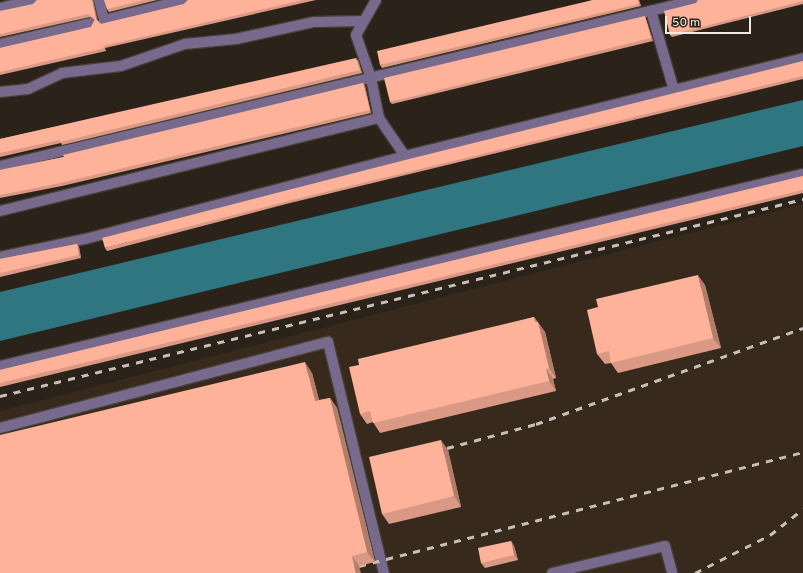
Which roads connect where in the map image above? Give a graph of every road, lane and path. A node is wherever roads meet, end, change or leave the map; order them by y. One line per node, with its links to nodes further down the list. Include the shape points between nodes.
1 (33, 0): 6 (lane)
2 (99, 0): 3 (lane, via 104,20)
3 (184, 0)
4 (376, 0): 8 (lane)
5 (696, 0): 7 (lane)
6 (0, 8)
7 (651, 11): 12 (lane); 13 (lane)
8 (363, 21): 12 (lane, via 356,35); 14 (lane, via 314,22 236,39 185,44 121,66 62,73 28,90)
9 (91, 23): 10 (lane)
10 (0, 44)
11 (803, 58): 13 (lane)
12 (371, 78): 15 (lane); 17 (lane)
13 (674, 90): 16 (lane)
14 (0, 92)
15 (379, 118): 16 (lane); 19 (lane)
16 (405, 156): 20 (lane, via 93,237)
17 (0, 166)
18 (803, 174): 21 (lane)
19 (0, 211)
20 (0, 257)
21 (0, 366)
22 (0, 428): 23 (lane, via 328,342)
23 (384, 573)
24 (552, 573): 25 (lane, via 665,546)
25 (672, 573)

